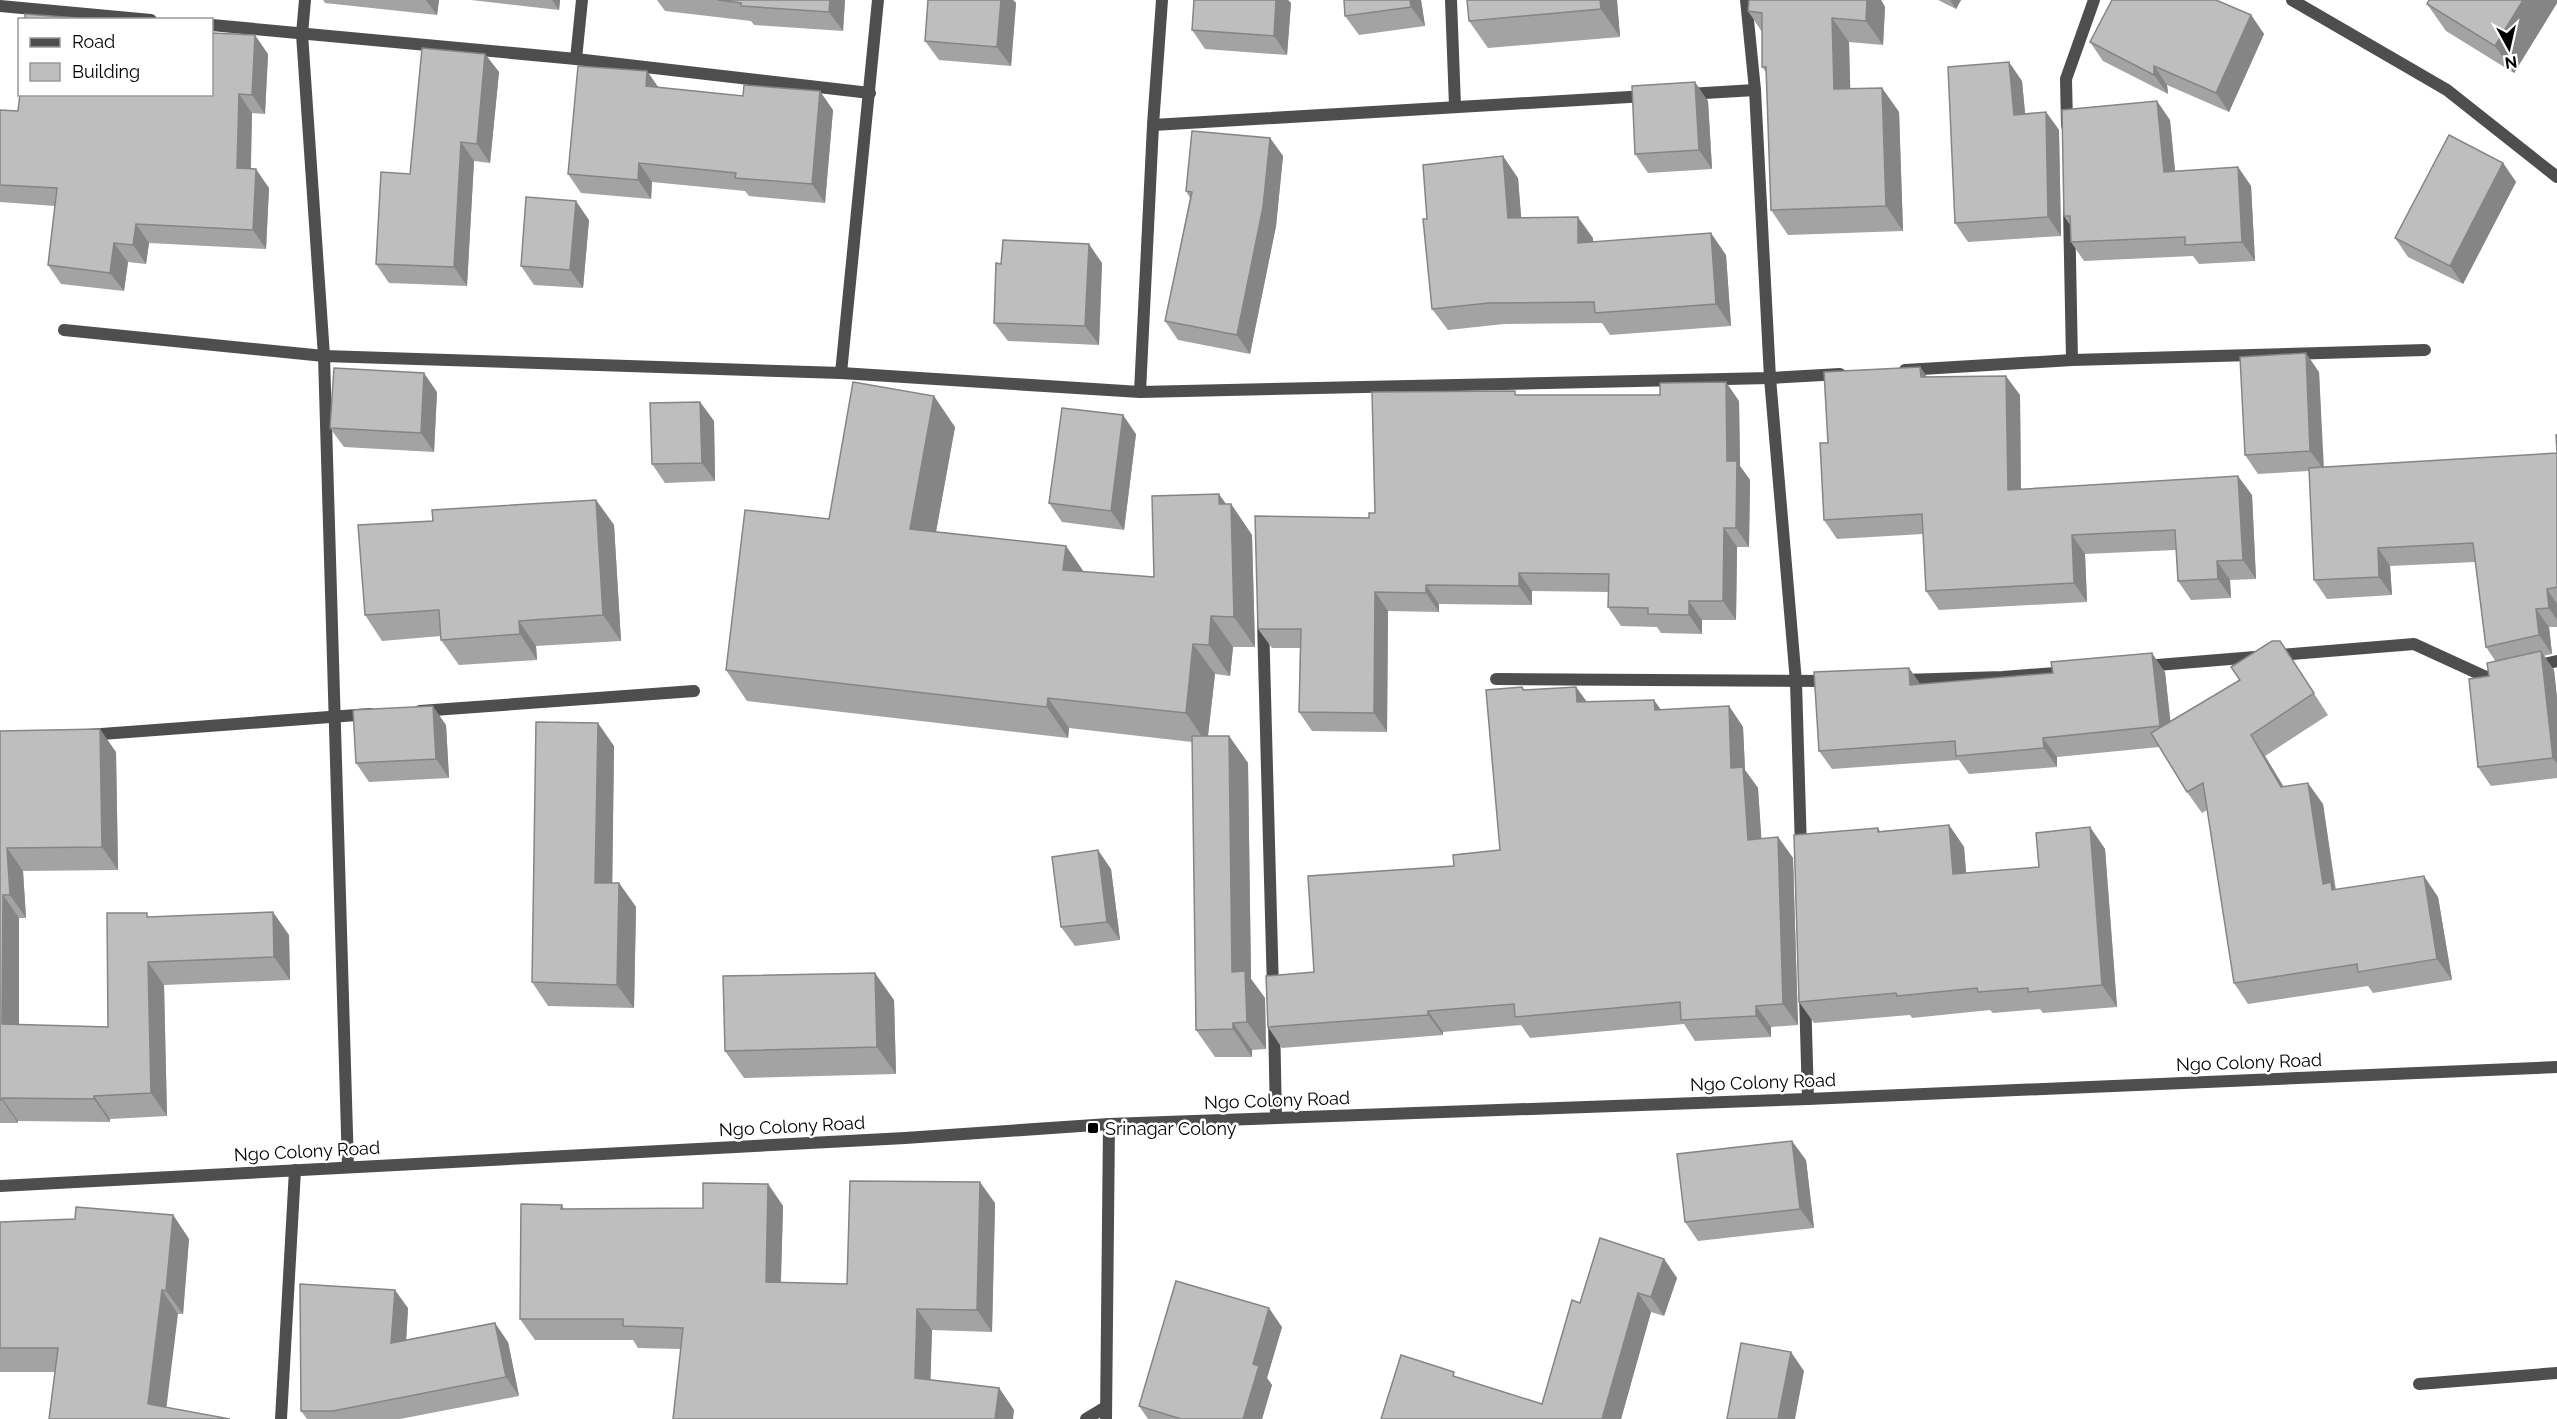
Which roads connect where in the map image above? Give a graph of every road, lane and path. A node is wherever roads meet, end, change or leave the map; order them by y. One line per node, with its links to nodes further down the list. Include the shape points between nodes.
1 (305, 0): 12 (street)
2 (582, 0): 13 (street)
3 (878, 0): 15 (street)
4 (1162, 0): 17 (street)
5 (1451, 0): 16 (street)
6 (1746, 0): 14 (street)
7 (2094, 0): 18 (street, via 2066,79)
8 (2292, 0): 19 (street, via 2447,90)
9 (0, 6): 10 (street)
10 (129, 18)
11 (213, 25): 12 (street)
12 (302, 33): 13 (street); 23 (street)
13 (576, 59): 15 (street)
14 (1755, 90): 16 (street); 28 (street)
15 (870, 93): 27 (street)
16 (1455, 106): 17 (street)
17 (1153, 124): 29 (street)
18 (2067, 137)
19 (2556, 174)
20 (2068, 196): 24 (street)
21 (64, 330): 23 (street)
22 (2425, 350): 24 (street)
23 (324, 356): 27 (street); 41 (street)
24 (2072, 360): 25 (street)
25 (1886, 371)
26 (1852, 373): 28 (street)
27 (841, 374): 29 (street)
28 (1770, 378): 29 (street); 37 (street)
29 (1140, 392)
30 (1262, 610): 47 (street)
31 (2557, 662): 32 (street, via 2486,677 2414,644)
32 (2132, 667)
33 (2085, 671): 35 (street)
34 (1496, 679): 37 (street)
35 (1888, 680)
36 (1842, 681): 37 (street)
37 (1796, 682): 43 (street)
38 (694, 691): 39 (street)
39 (407, 712)
40 (383, 713): 41 (street)
41 (335, 717): 42 (street); 49 (street)
42 (72, 736)
43 (1801, 861)
44 (1804, 980): 46 (street)
45 (2557, 1066): 46 (street, Ngo Colony Road)
46 (1808, 1099): 47 (street, Ngo Colony Road)
47 (1276, 1118): 48 (street, Ngo Colony Road)
48 (1109, 1124): 49 (street, Ngo Colony Road); 54 (street)
49 (348, 1167): 50 (street, Ngo Colony Road)
50 (295, 1170): 51 (street, Ngo Colony Road); 55 (street)
51 (0, 1186)
52 (2557, 1373): 53 (street)
53 (2419, 1384)
54 (1106, 1413): 56 (street)
55 (281, 1419)
56 (1086, 1419)

